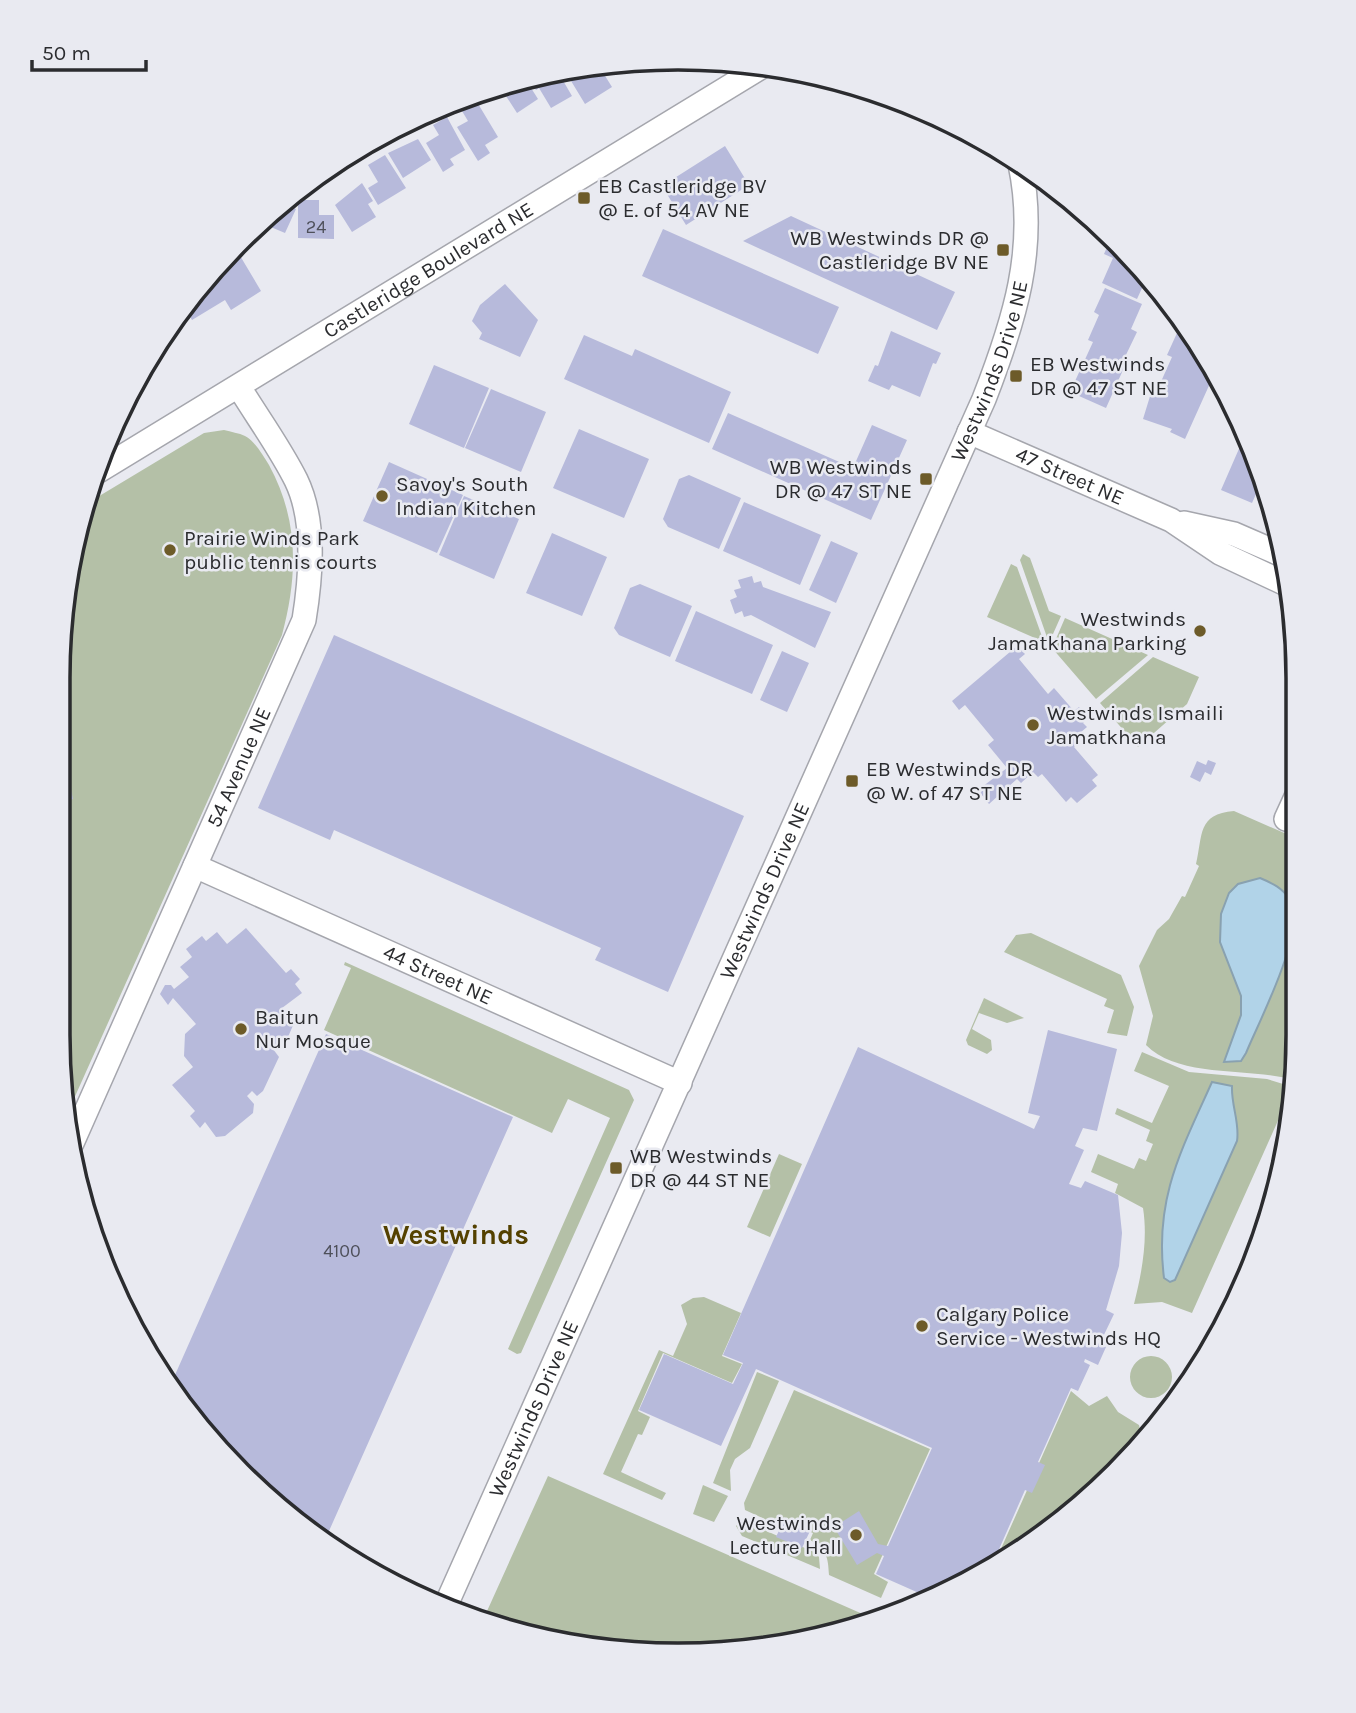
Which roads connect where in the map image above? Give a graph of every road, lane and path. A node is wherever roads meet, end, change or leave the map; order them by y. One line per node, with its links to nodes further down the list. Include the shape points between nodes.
1 (750, 74): 3 (street, Castleridge Boulevard NE)
2 (1021, 176): 4 (street, Westwinds Drive NE, via 1025,238 1020,296 1011,330)
3 (239, 387): 5 (street, Castleridge Boulevard NE); 9 (street, 54 Avenue NE, via 297,482 309,537 311,575 304,620)
4 (969, 432): 6 (street, 47 Street NE); 10 (street, Westwinds Drive NE)
5 (109, 465)
6 (1171, 520): 7 (street, 47 Street NE, via 1234,534); 8 (street, 47 Street NE, via 1220,553)
7 (1272, 551)
8 (1278, 580)
9 (195, 866): 10 (street, 44 Street NE); 11 (street, 54 Avenue NE)
10 (680, 1083): 12 (street, Westwinds Drive NE)
11 (78, 1130)
12 (449, 1598)

